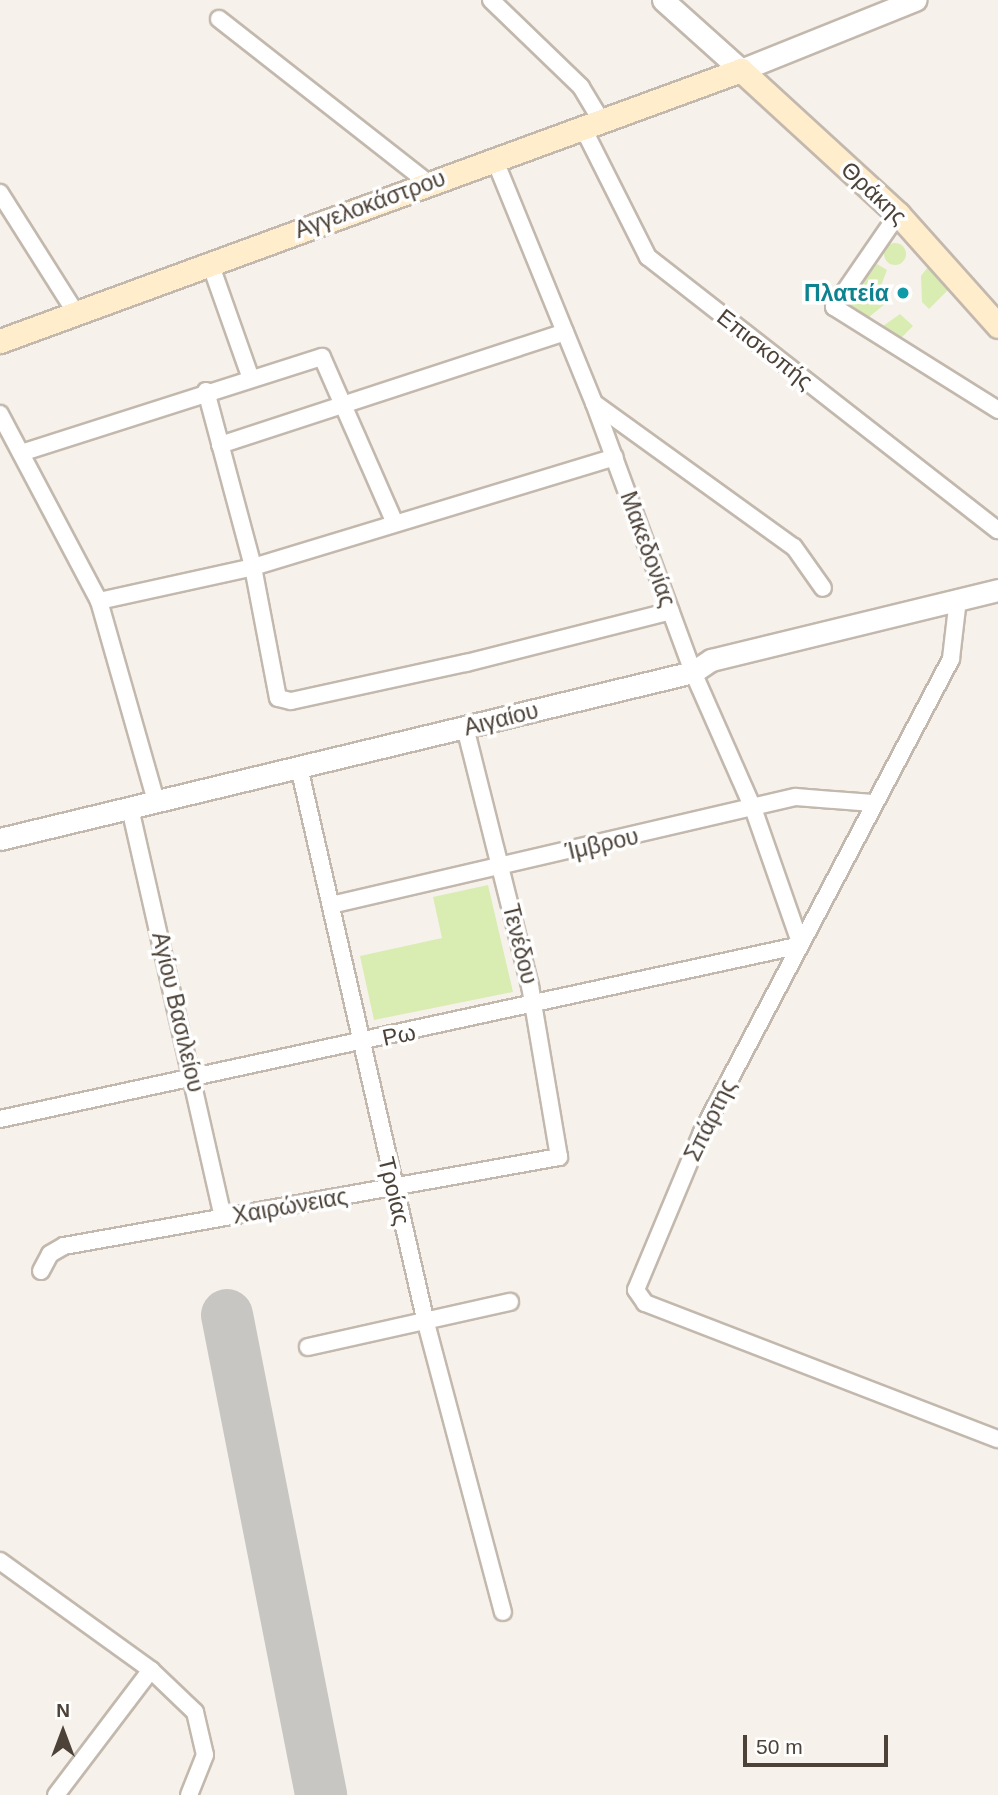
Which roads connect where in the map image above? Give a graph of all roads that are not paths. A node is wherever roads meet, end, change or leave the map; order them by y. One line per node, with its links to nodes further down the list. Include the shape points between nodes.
1 (491, 0): 6 (street, Επισκοπής, via 581,87)
2 (663, 0): 5 (street)
3 (906, 1): 5 (street)
4 (219, 19): 8 (street)
5 (741, 70): 6 (main road, Αγγελοκάστρου); 10 (main road, Θράκης)
6 (591, 122): 7 (main road, Αγγελοκάστρου); 26 (street, Επισκοπής, via 648,257)
7 (494, 158): 8 (main road, Αγγελοκάστρου); 14 (street, Μακεδονίας)
8 (428, 183): 11 (main road, Αγγελοκάστρου)
9 (0, 193): 12 (street)
10 (898, 215): 13 (main road, Θράκης); 20 (street, via 834,307)
11 (211, 263): 12 (main road, Αγγελοκάστρου); 16 (street)
12 (76, 313): 15 (main road, Αγγελοκάστρου)
13 (998, 326)
14 (565, 332): 18 (street, Μακεδονίας); 19 (street)
15 (0, 341)
16 (250, 376): 17 (street); 19 (street, via 324,358)
17 (206, 391): 22 (street); 23 (street)
18 (594, 403): 24 (street, Μακεδονίας); 28 (street, via 794,547)
19 (345, 405): 22 (street); 25 (street)
20 (998, 410)
21 (0, 414): 23 (street)
22 (220, 445): 27 (street)
23 (21, 453): 31 (street)
24 (615, 457): 25 (street); 32 (street, Μακεδονίας)
25 (395, 523): 27 (street)
26 (998, 530)
27 (253, 567): 31 (street); 32 (street, via 275,694 287,701)
28 (823, 588)
29 (998, 590): 30 (street, Αιγαίου)
30 (958, 599): 33 (street, Αιγαίου, via 711,660); 37 (street, Σπάρτης, via 951,659)
31 (99, 601): 36 (street)
32 (671, 611): 33 (street, Μακεδονίας)
33 (693, 672): 34 (street, Αιγαίου); 39 (street, Μακεδονίας)
34 (465, 727): 35 (street, Αιγαίου); 41 (street, Τενέδου)
35 (299, 767): 36 (street, Αιγαίου); 42 (street, Τροίας)
36 (156, 801): 38 (street, Αιγαίου)
37 (873, 803): 39 (street, Ίμβρου, via 812,796); 43 (street, Σπάρτης)
38 (130, 807): 40 (street, Αιγαίου); 46 (street, Αγίου Βασιλείου)
39 (754, 807): 41 (street, Ίμβρου); 43 (street, Μακεδονίας)
40 (0, 839)
41 (501, 868): 42 (street, Ίμβρου); 44 (street, Τενέδου)
42 (331, 905): 45 (street, Τροίας)
43 (798, 944): 44 (street, Ρω); 55 (street, Σπάρτης, via 702,1132 636,1296)
44 (534, 1006): 45 (street, Ρω); 48 (street, Τενέδου, via 554,1100 559,1152)
45 (359, 1043): 46 (street, Ρω); 49 (street, Τροίας)
46 (193, 1077): 47 (street, Ρω); 50 (street, Αγίου Βασιλείου)
47 (0, 1119)
48 (552, 1161): 49 (street, Χαιρώνειας)
49 (393, 1188): 50 (street, Χαιρώνειας); 53 (street, Τροίας)
50 (223, 1217): 51 (street, Χαιρώνειας, via 64,1247 50,1254)
51 (41, 1271)
52 (510, 1302): 53 (street)
53 (426, 1323): 54 (street); 57 (street, Τροίας)
54 (308, 1347)
55 (998, 1439)
56 (3, 1569): 58 (street)
57 (503, 1612)
58 (151, 1670): 59 (street); 60 (street, via 201,1723 204,1763)
59 (56, 1795)
60 (189, 1795)

